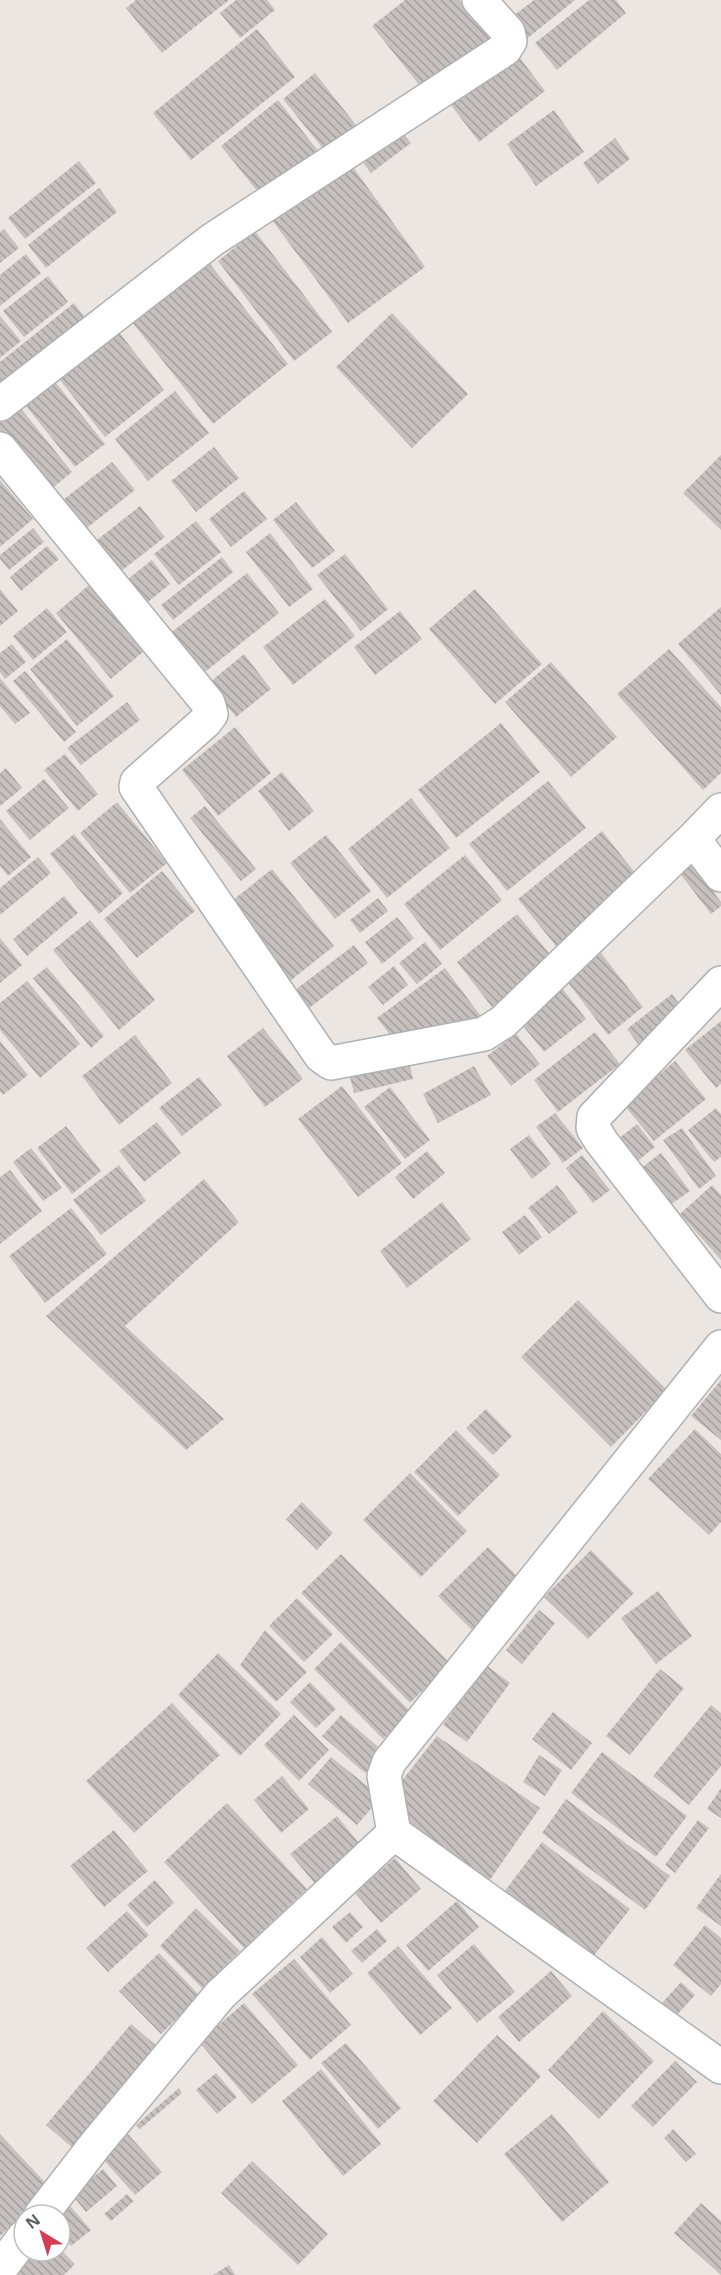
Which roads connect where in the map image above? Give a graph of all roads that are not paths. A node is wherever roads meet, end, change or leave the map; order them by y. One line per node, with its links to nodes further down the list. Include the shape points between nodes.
1 (479, 0): 2 (street, via 508,32 510,41 505,49 212,240)
2 (0, 404)
3 (0, 449): 5 (street, via 208,703 211,714 205,722 136,786 321,1056 331,1063 484,1035 503,1022)
4 (721, 810): 5 (street)
5 (693, 839): 6 (street)
6 (721, 875)
7 (721, 983): 8 (street, via 594,1117 593,1128)
8 (721, 1296)
9 (721, 1347): 10 (street, via 389,1762 384,1776)
10 (394, 1833): 11 (street); 12 (street, via 220,1995)
11 (721, 2067)
12 (50, 2203)
13 (12, 2253): 14 (street)
14 (0, 2269)

